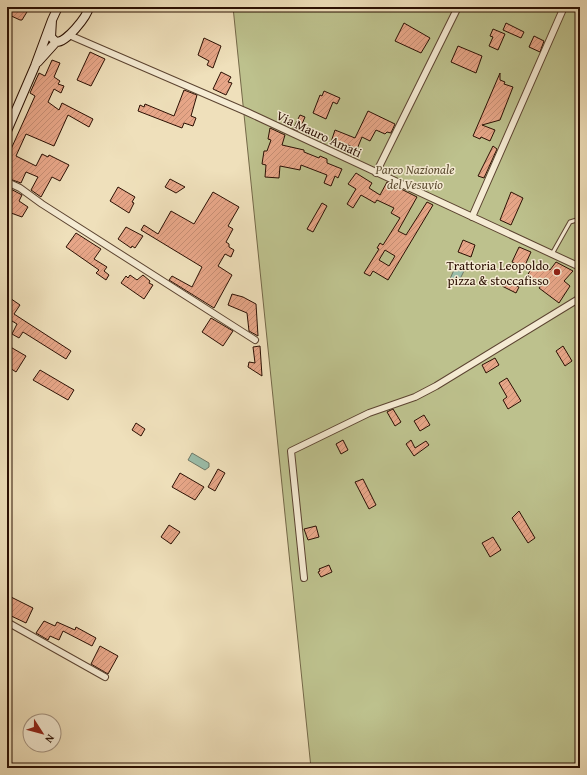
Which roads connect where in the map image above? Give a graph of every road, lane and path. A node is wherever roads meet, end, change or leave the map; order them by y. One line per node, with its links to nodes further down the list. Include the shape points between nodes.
1 (58, 7): 5 (main road)
2 (89, 7): 6 (main road)
3 (458, 7): 10 (street)
4 (564, 7): 12 (street)
5 (52, 20): 7 (main road, via 51,37); 8 (main road)
6 (69, 35): 7 (main road, via 60,43); 10 (street, Via Mauro Amati, via 247,112)
7 (56, 42): 8 (main road)
8 (35, 66): 9 (main road)
9 (7, 131)
10 (376, 173): 12 (street, Via Mauro Amati)
11 (7, 182): 17 (street)
12 (472, 217): 14 (street, Via Mauro Amati)
13 (580, 218): 14 (lane, via 570,222)
14 (552, 254): 15 (street, Via Mauro Amati)
15 (580, 267)
16 (580, 298): 18 (street, via 436,386 415,397 369,413 291,451)
17 (255, 340)
18 (304, 578)
19 (7, 622): 20 (street)
20 (105, 676)

